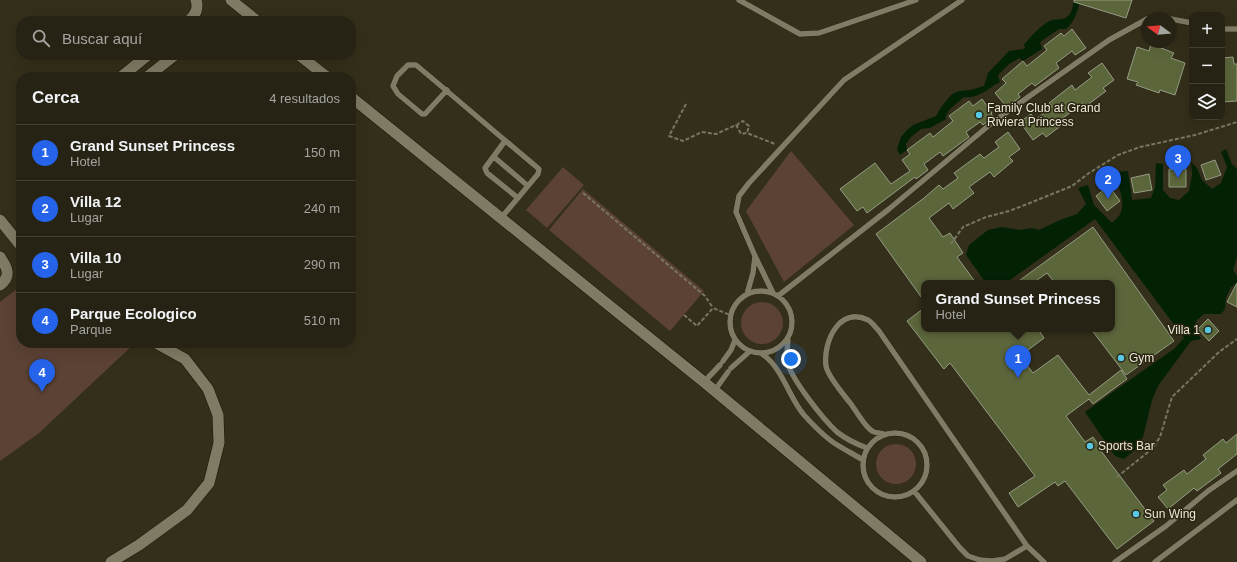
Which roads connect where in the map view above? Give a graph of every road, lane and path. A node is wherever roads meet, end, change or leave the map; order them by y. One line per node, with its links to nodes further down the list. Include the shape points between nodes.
1 (196, 0): 6 (street)
2 (231, 0): 7 (street)
3 (739, 0): 4 (lane, via 800,34 819,33)
4 (916, 0)
5 (962, 0): 26 (lane, via 844,80)
6 (194, 16)
7 (251, 16)
8 (1177, 19): 10 (lane)
9 (1141, 22): 39 (lane, via 1109,40 993,122 889,209)
10 (1189, 22)
11 (1225, 28): 12 (lane)
12 (1237, 29)
13 (142, 60): 16 (street)
14 (169, 60): 17 (street)
15 (305, 60): 18 (street)
16 (127, 72)
17 (153, 72)
18 (321, 72)
19 (447, 90): 19 (lane, via 416,65 408,65 396,76 393,86 398,94 422,114 425,114); 25 (lane)
20 (356, 101): 31 (street)
21 (686, 104): 23 (path, via 669,136 683,141 702,132 716,134)
22 (1237, 122): 34 (path, via 1118,155 1072,186 963,227)
23 (737, 126): 24 (path, via 741,134); 24 (path, via 743,121 749,126)
24 (747, 133): 26 (path)
25 (505, 141): 27 (lane); 28 (lane, via 539,169)
26 (782, 146): 35 (lane, via 739,196 736,212)
27 (494, 157): 28 (lane); 30 (lane, via 485,168 487,173)
28 (528, 186): 30 (lane)
29 (583, 193): 40 (path, via 705,296)
30 (518, 198): 31 (lane)
31 (501, 218): 49 (street)
32 (0, 220): 33 (street)
33 (16, 233)
34 (951, 244)
35 (755, 256): 38 (lane); 39 (lane)
36 (0, 257): 37 (street, via 7,275)
37 (0, 285)
38 (747, 294): 39 (lane, via 761,290); 42 (lane, via 735,303)
39 (776, 295): 43 (lane, via 790,311 792,322)
40 (714, 308): 41 (path, via 697,326); 42 (path)
41 (684, 314)
42 (730, 315): 45 (lane, via 731,332)
43 (788, 339): 48 (lane, via 773,352); 52 (lane, via 788,361 796,379 824,419 851,442)
44 (1237, 339): 55 (path, via 1219,352 1172,396 1160,437 1153,448)
45 (735, 340): 47 (lane); 49 (lane, via 731,350)
46 (165, 348): 59 (street, via 185,359 208,389 218,415 219,443 209,483 187,510 139,546)
47 (749, 352): 48 (lane); 50 (lane, via 730,370)
48 (762, 354): 53 (lane, via 771,360 791,396 823,434)
49 (704, 382): 50 (street)
50 (715, 390): 60 (street)
51 (884, 434): 52 (lane); 56 (lane, via 897,432 908,435 924,450 926,473 920,486); 58 (lane, via 872,431 826,368 826,352 830,337 835,327 847,318 869,320 879,331)
52 (867, 448): 53 (lane)
53 (863, 460): 56 (lane, via 863,472 875,491 889,497 900,497)
54 (1237, 471): 62 (lane)
55 (1117, 477)
56 (914, 491): 58 (lane, via 968,556 992,561 1005,559)
57 (1237, 500): 63 (lane)
58 (1027, 546): 61 (lane)
59 (111, 562)
60 (921, 562)
61 (1044, 562)
62 (1114, 562)
63 (1156, 562)

